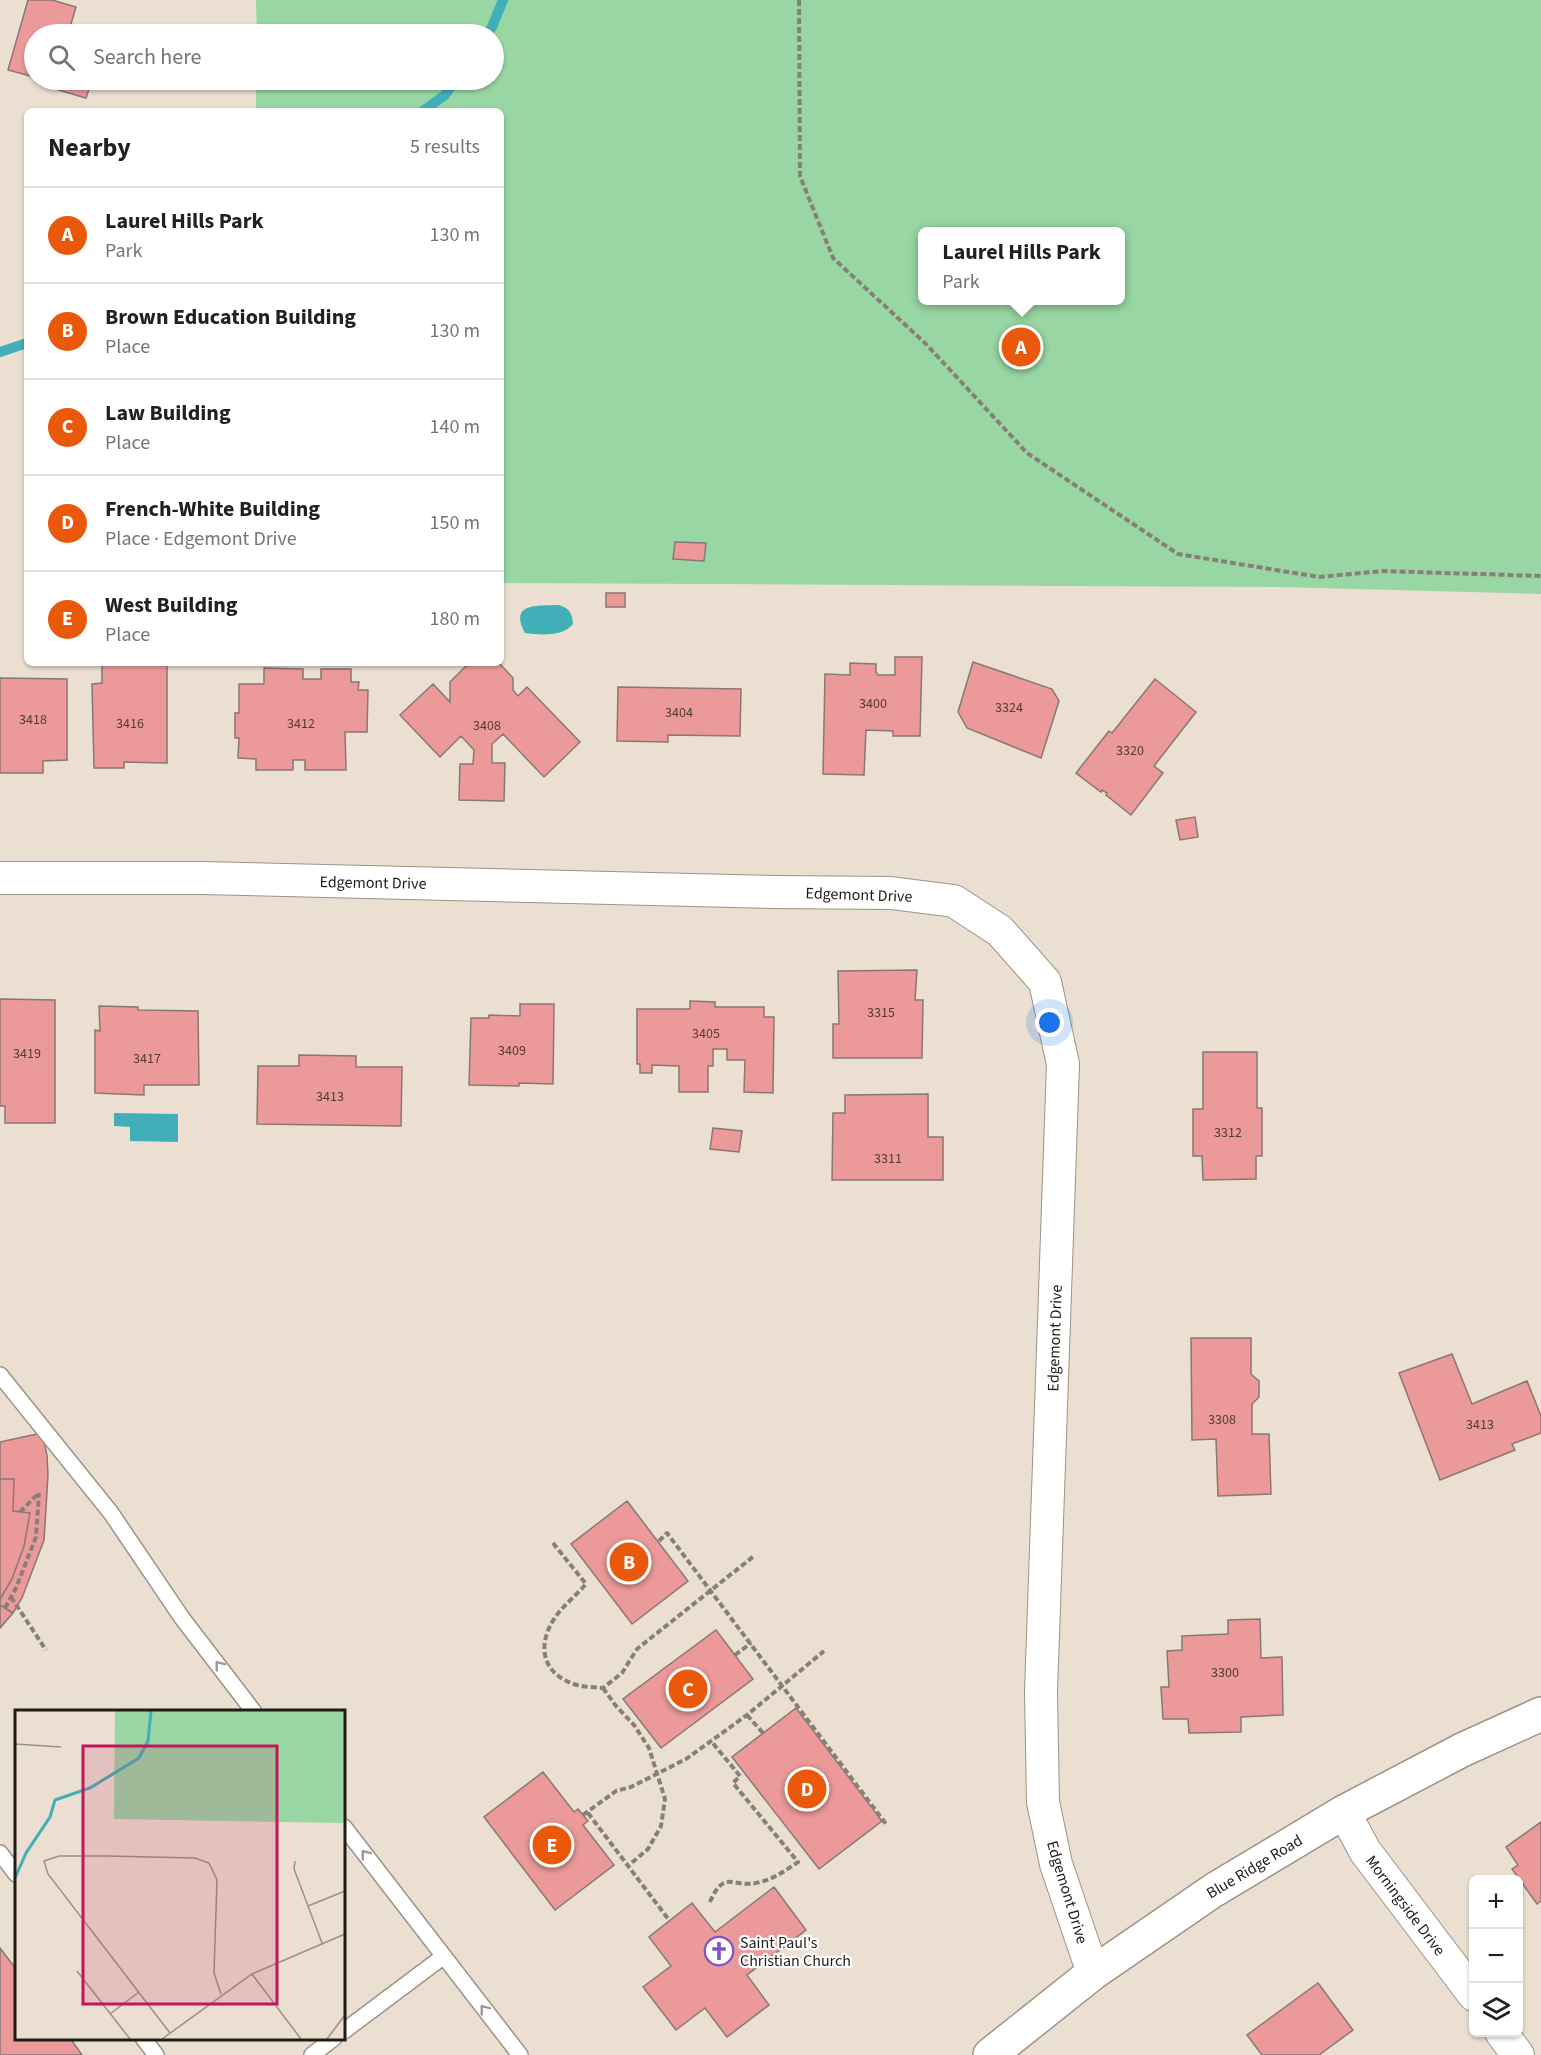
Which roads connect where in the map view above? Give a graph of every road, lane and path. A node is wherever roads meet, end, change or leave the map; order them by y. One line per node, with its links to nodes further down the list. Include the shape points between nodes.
1 (799, 0): 2 (path, via 800,176 833,258 926,344 1027,453 1178,554 1319,577 1383,571)
2 (1541, 576)
3 (0, 878): 33 (street, Edgemont Drive, via 201,878 891,893 954,901 1000,931 1045,982 1063,1064 1042,1680 1043,1802 1056,1864)
4 (0, 1375): 18 (lane, one-way to 4, via 182,1618 111,1513)
5 (20, 1512): 10 (path, via 39,1493 36,1537)
6 (659, 1541): 9 (path, via 667,1533)
7 (554, 1543): 17 (path, via 586,1584 559,1612 545,1637 547,1665 572,1684)
8 (754, 1556): 9 (path)
9 (711, 1590): 12 (path); 17 (path, via 637,1649 622,1673)
10 (11, 1597): 11 (path); 13 (path)
11 (4, 1608)
12 (751, 1643): 15 (path); 16 (path)
13 (46, 1650)
14 (824, 1651): 16 (path)
15 (735, 1655)
16 (783, 1686): 20 (path); 25 (path)
17 (603, 1688): 23 (path, via 649,1748)
18 (252, 1710)
19 (1541, 1714): 24 (main road, Blue Ridge Road)
20 (747, 1715): 21 (path); 22 (path)
21 (763, 1733)
22 (711, 1741): 23 (path); 30 (path, via 740,1776 734,1783 798,1862 758,1883 726,1882 716,1887)
23 (658, 1774): 28 (path, via 665,1799 661,1826 648,1849); 28 (path, via 616,1791 585,1814)
24 (1344, 1812): 33 (main road, Blue Ridge Road, via 1214,1890); 34 (street, Morningside Drive, via 1365,1851)
25 (886, 1824)
26 (345, 1828): 32 (lane, one-way to 26)
27 (0, 1853): 29 (lane)
28 (628, 1866): 31 (path)
29 (15, 1873)
30 (710, 1902)
31 (669, 1920)
32 (444, 1956): 35 (lane); 41 (lane, one-way to 32)
33 (1094, 1973): 42 (main road, Blue Ridge Road)
34 (1469, 1990)
35 (345, 2030)
36 (1505, 2037): 43 (street)
37 (145, 2040): 39 (lane)
38 (331, 2040): 40 (lane)
39 (156, 2055)
40 (312, 2055)
41 (520, 2055)
42 (990, 2055)
43 (1518, 2055)

